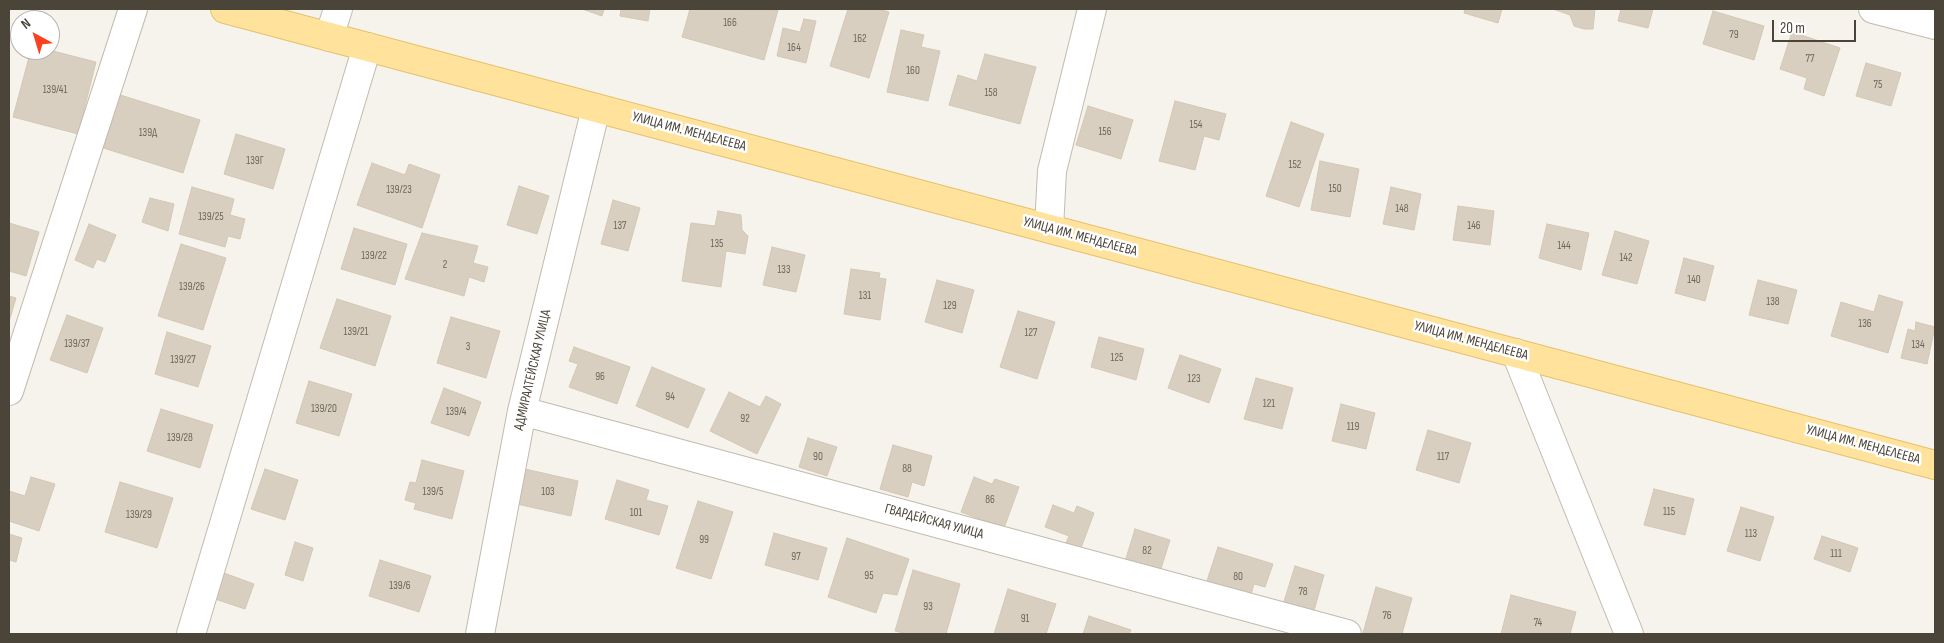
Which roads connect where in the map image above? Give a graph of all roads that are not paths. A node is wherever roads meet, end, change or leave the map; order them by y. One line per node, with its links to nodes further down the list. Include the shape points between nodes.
1 (133, 9): 12 (street)
2 (225, 9): 7 (main road, УЛИЦА ИМ. МЕНДЕЛЕЕВА)
3 (338, 9): 7 (street)
4 (1092, 9): 10 (street, via 1052,171)
5 (1873, 9): 6 (street)
6 (1935, 25)
7 (330, 37): 8 (main road, УЛИЦА ИМ. МЕНДЕЛЕЕВА)
8 (367, 46): 9 (main road, УЛИЦА ИМ. МЕНДЕЛЕЕВА); 15 (street)
9 (596, 108): 10 (main road, УЛИЦА ИМ. МЕНДЕЛЕЕВА); 13 (street, АДМИРАЛТЕЙСКАЯ УЛИЦА)
10 (1049, 228): 11 (main road, УЛИЦА ИМ. МЕНДЕЛЕЕВА)
11 (1516, 353): 14 (main road, УЛИЦА ИМ. МЕНДЕЛЕЕВА); 18 (street)
12 (9, 391)
13 (522, 411): 16 (street, АДМИРАЛТЕЙСКАЯ УЛИЦА); 17 (street, ГВАРДЕЙСКАЯ УЛИЦА)
14 (1935, 465)
15 (190, 634)
16 (480, 634)
17 (1347, 634)
18 (1629, 634)

